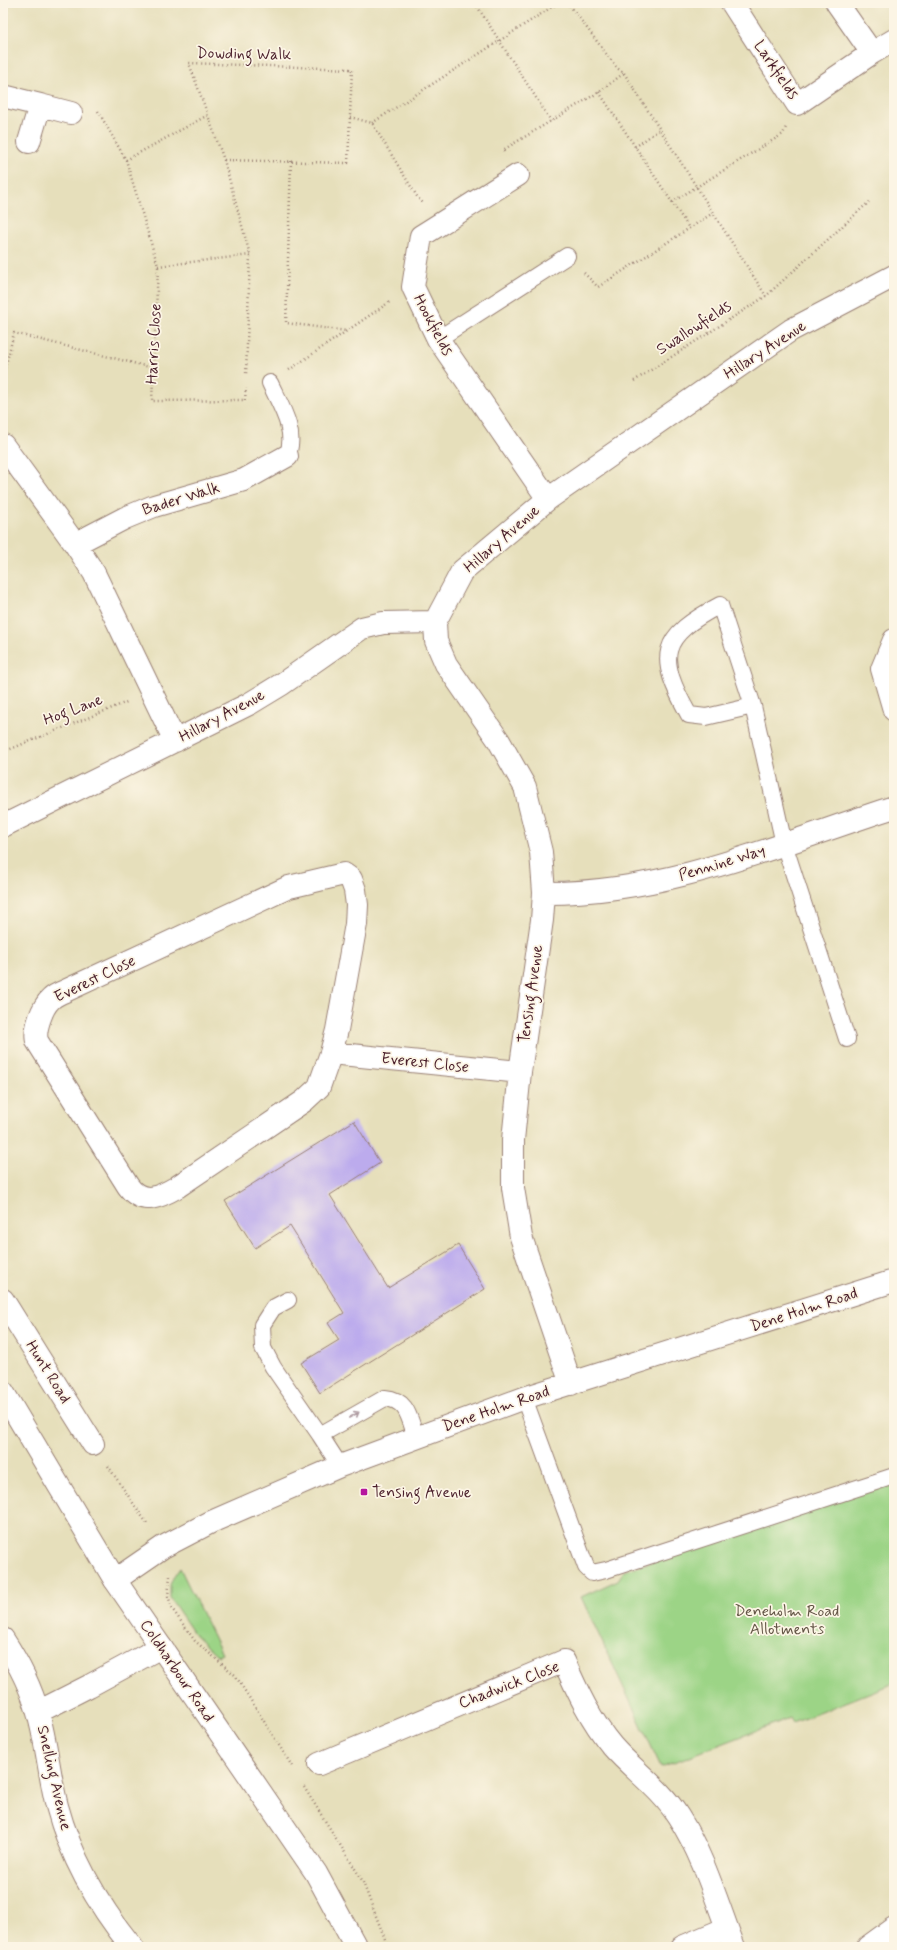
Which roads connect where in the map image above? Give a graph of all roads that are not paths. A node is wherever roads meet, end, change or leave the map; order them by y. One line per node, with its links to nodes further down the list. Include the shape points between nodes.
1 (732, 3): 4 (street, Larkfields, via 797,104)
2 (837, 3): 4 (street)
3 (894, 40): 4 (street, Larkfields)
4 (872, 53)
5 (3, 96): 6 (street)
6 (40, 105): 7 (street); 8 (street)
7 (71, 113)
8 (29, 142)
9 (518, 175): 12 (street, Hookfields, via 421,236 413,287)
10 (567, 256): 12 (lane)
11 (894, 276): 16 (street, Hillary Avenue, via 791,330)
12 (438, 339): 16 (street, Hookfields)
13 (270, 383): 15 (lane, via 289,425 292,446)
14 (3, 445): 17 (street)
15 (287, 456): 17 (street, Bader Walk, via 244,480 154,506)
16 (548, 499): 18 (street, Hillary Avenue, via 462,571)
17 (75, 544): 22 (street, via 103,589)
18 (435, 622): 22 (street, Hillary Avenue, via 383,623 362,628 250,704); 26 (street, Tensing Avenue, via 436,641 446,664 499,741 525,787 541,852)
19 (894, 640): 21 (street, via 882,669)
20 (753, 706): 20 (lane, via 706,717 689,715 676,692 666,662 673,639 694,619 720,606); 25 (lane)
21 (894, 710)
22 (175, 741): 24 (street, Hillary Avenue)
23 (894, 807): 25 (street, Pennine Way)
24 (3, 826)
25 (784, 844): 26 (street, Pennine Way, via 642,885 575,893); 27 (lane)
26 (544, 893): 29 (street, Tensing Avenue)
27 (847, 1039)
28 (331, 1053): 28 (street, Everest Close, via 321,1083 315,1092 177,1188 154,1198 142,1196 131,1189 36,1038 46,1004 64,991 289,887 344,874 351,879 357,905); 29 (street, Everest Close)
29 (520, 1072): 33 (street, Tensing Avenue, via 513,1140 515,1205 523,1244)
30 (894, 1281): 33 (street, Dene Holm Road)
31 (3, 1300): 38 (street, Hunt Road)
32 (288, 1300): 36 (lane, via 273,1308 262,1324 263,1348 273,1367)
33 (571, 1384): 35 (street, Dene Holm Road)
34 (3, 1392): 41 (street, Coldharbour Road)
35 (524, 1398): 37 (street, Dene Holm Road); 40 (lane, via 586,1567 592,1573)
36 (320, 1435): 37 (lane, one-way to 37, via 385,1398 399,1401 404,1406); 39 (lane)
37 (416, 1437): 39 (street, Dene Holm Road)
38 (93, 1444)
39 (340, 1466): 41 (street, Dene Holm Road, via 211,1522 163,1547)
40 (894, 1476)
41 (115, 1580): 43 (street, Coldharbour Road)
42 (3, 1639): 44 (street, Snelling Avenue, via 27,1684)
43 (161, 1647): 44 (street); 49 (street, Coldharbour Road, via 316,1873)
44 (38, 1712): 48 (street, Snelling Avenue, via 53,1788 72,1850 90,1887)
45 (319, 1764): 47 (street, Chadwick Close, via 564,1662 602,1734 659,1792 678,1816 703,1867)
46 (894, 1928): 51 (street)
47 (730, 1938): 50 (street, Chadwick Close)
48 (132, 1947)
49 (356, 1947)
50 (682, 1947)
51 (868, 1947)

